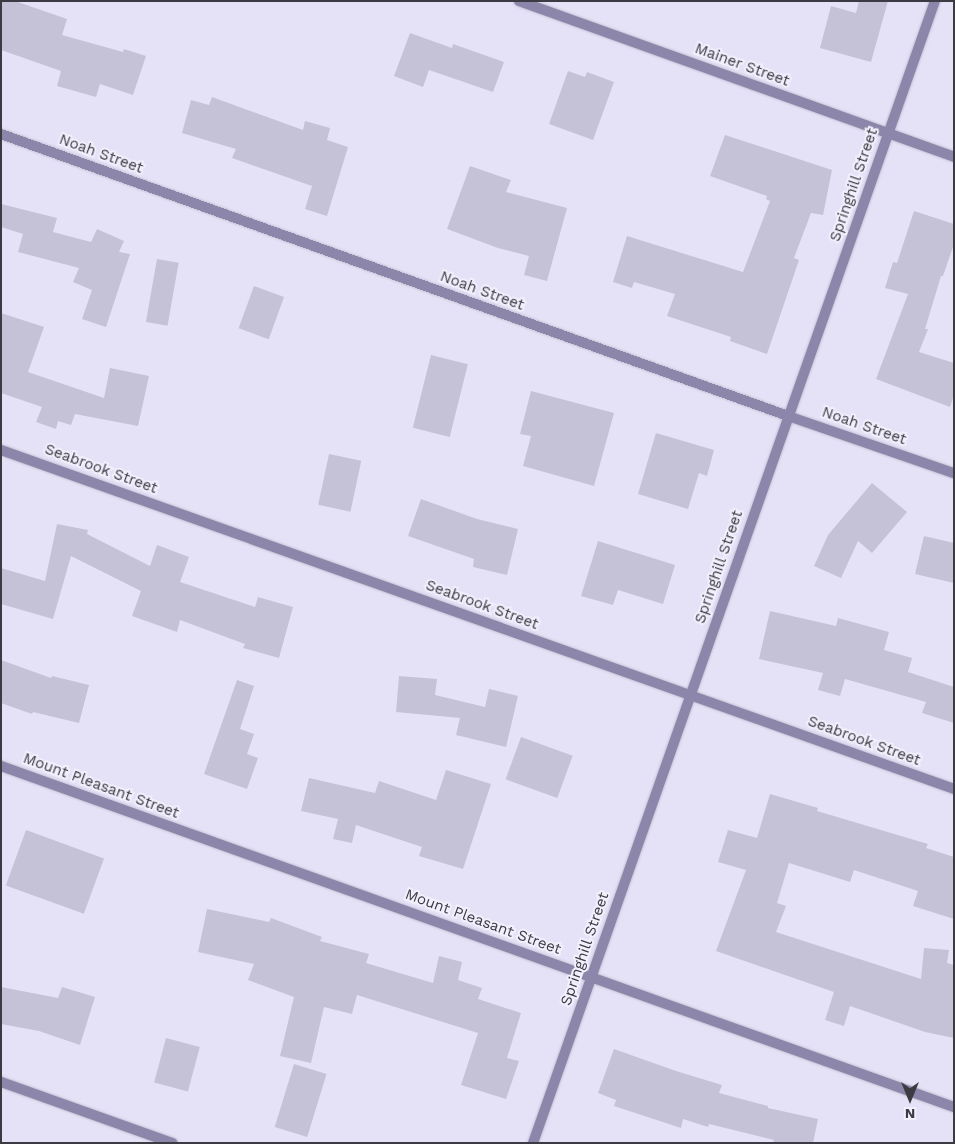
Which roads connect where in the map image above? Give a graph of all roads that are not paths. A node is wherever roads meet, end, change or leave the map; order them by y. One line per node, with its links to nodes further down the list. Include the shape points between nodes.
1 (519, 1): 3 (street, Mainer Street)
2 (935, 1): 3 (street, Springhill Street)
3 (888, 133): 5 (street, Mainer Street); 6 (street, Springhill Street)
4 (1, 134): 6 (street, Noah Street)
5 (954, 157)
6 (788, 416): 8 (street, Noah Street); 9 (street, Springhill Street)
7 (1, 450): 9 (street, Seabrook Street)
8 (954, 473)
9 (690, 695): 11 (street, Seabrook Street); 12 (street, Springhill Street)
10 (1, 766): 12 (street, Mount Pleasant Street)
11 (954, 789)
12 (591, 977): 14 (street, Mount Pleasant Street); 16 (street, Springhill Street)
13 (1, 1082): 15 (street)
14 (954, 1107)
15 (172, 1143)
16 (533, 1143)

